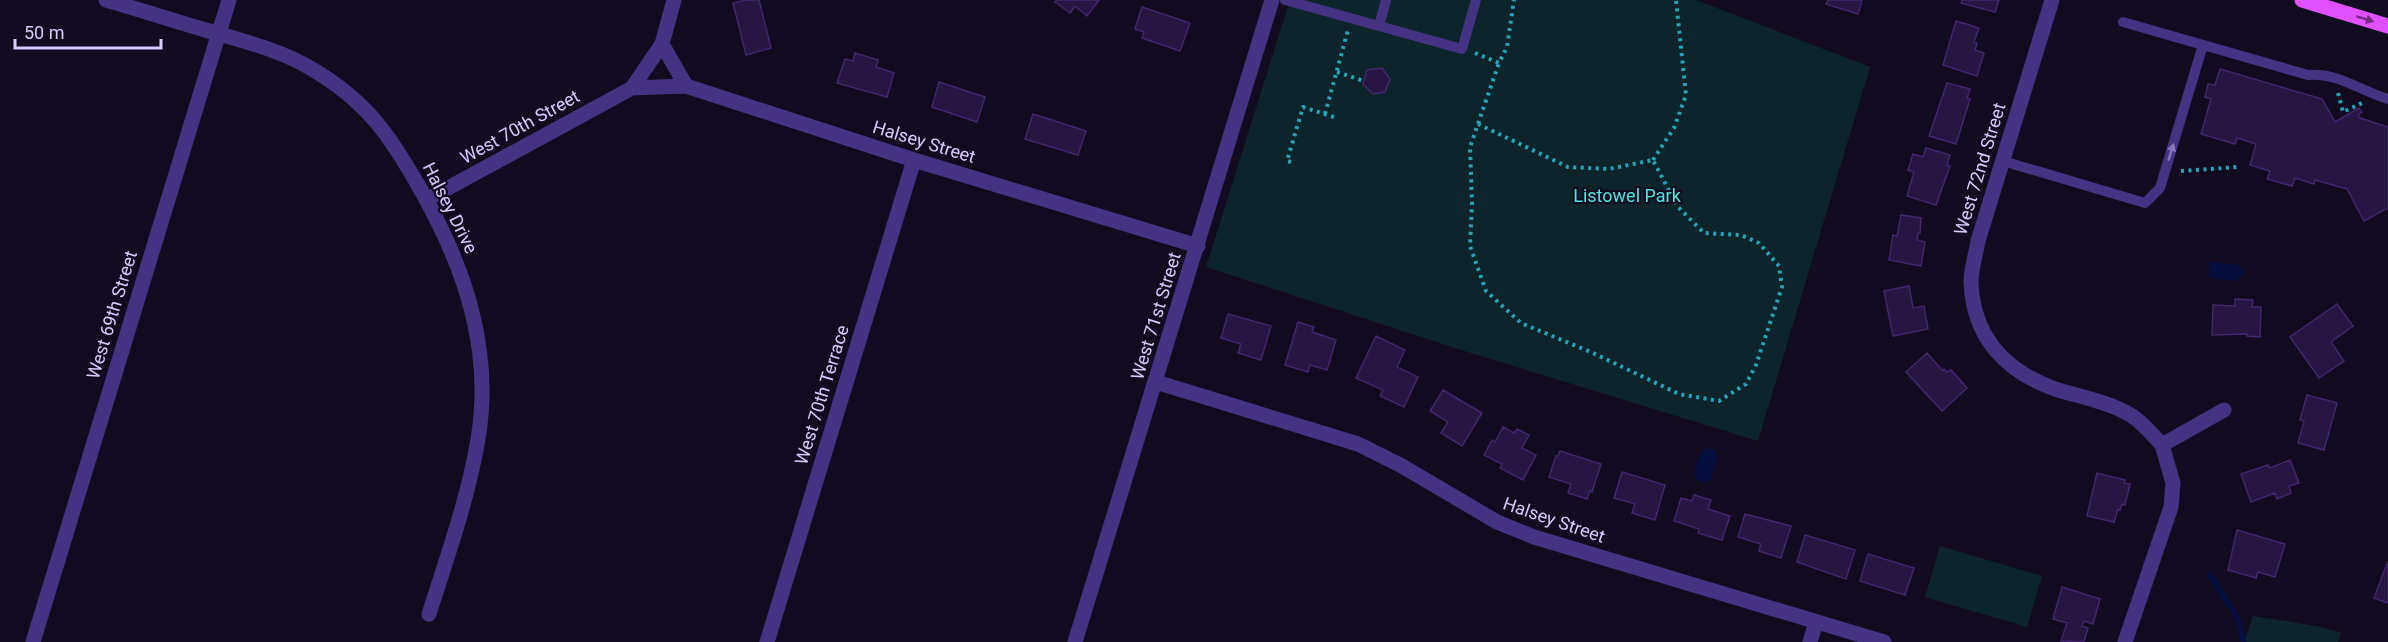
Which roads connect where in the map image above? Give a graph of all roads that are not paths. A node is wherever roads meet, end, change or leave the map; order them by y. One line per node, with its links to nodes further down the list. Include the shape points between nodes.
1 (106, 0): 13 (street, Halsey Drive)
2 (230, 0): 13 (street, West 69th Street)
3 (674, 0): 14 (street, West 70th Street)
4 (1272, 0): 22 (street, West 71st Street)
5 (1285, 0): 11 (lane)
6 (1386, 0): 11 (lane)
7 (1476, 0): 11 (lane, via 1462,49)
8 (2052, 0): 20 (street, West 72nd Street)
9 (2302, 0): 12 (main road, one-way to 12)
10 (2123, 22): 15 (lane)
11 (1379, 26)
12 (2388, 26)
13 (219, 34): 21 (street, Halsey Drive, via 270,49 310,67 339,86 368,111 393,142); 28 (street, West 69th Street)
14 (662, 44): 16 (street); 17 (street, West 70th Street)
15 (2203, 45): 18 (lane, via 2308,75 2340,79); 20 (lane, one-way to 15, via 2145,203 2160,188)
16 (686, 86): 17 (street, West 70th Street); 19 (street, Halsey Street)
17 (632, 88): 21 (street, West 70th Street)
18 (2388, 99)
19 (914, 160): 22 (street, Halsey Street); 29 (street, West 70th Terrace)
20 (2003, 161): 25 (street, West 72nd Street, via 1978,241 1971,280 1974,307 1992,348 2037,381 2121,410 2138,420)
21 (426, 200): 26 (street, Halsey Drive, via 452,248 475,321 482,367 478,439)
22 (1198, 246): 23 (street, West 71st Street)
23 (1156, 382): 27 (street, Halsey Street, via 1358,444 1497,522 1534,537); 30 (street, West 71st Street)
24 (2224, 410): 25 (street)
25 (2162, 445): 33 (street, via 2172,483 2171,507)
26 (429, 614)
27 (1816, 622): 31 (street); 32 (street, Halsey Street)
28 (33, 642)
29 (767, 642)
30 (1075, 642)
31 (1810, 642)
32 (1884, 642)
33 (2125, 642)

